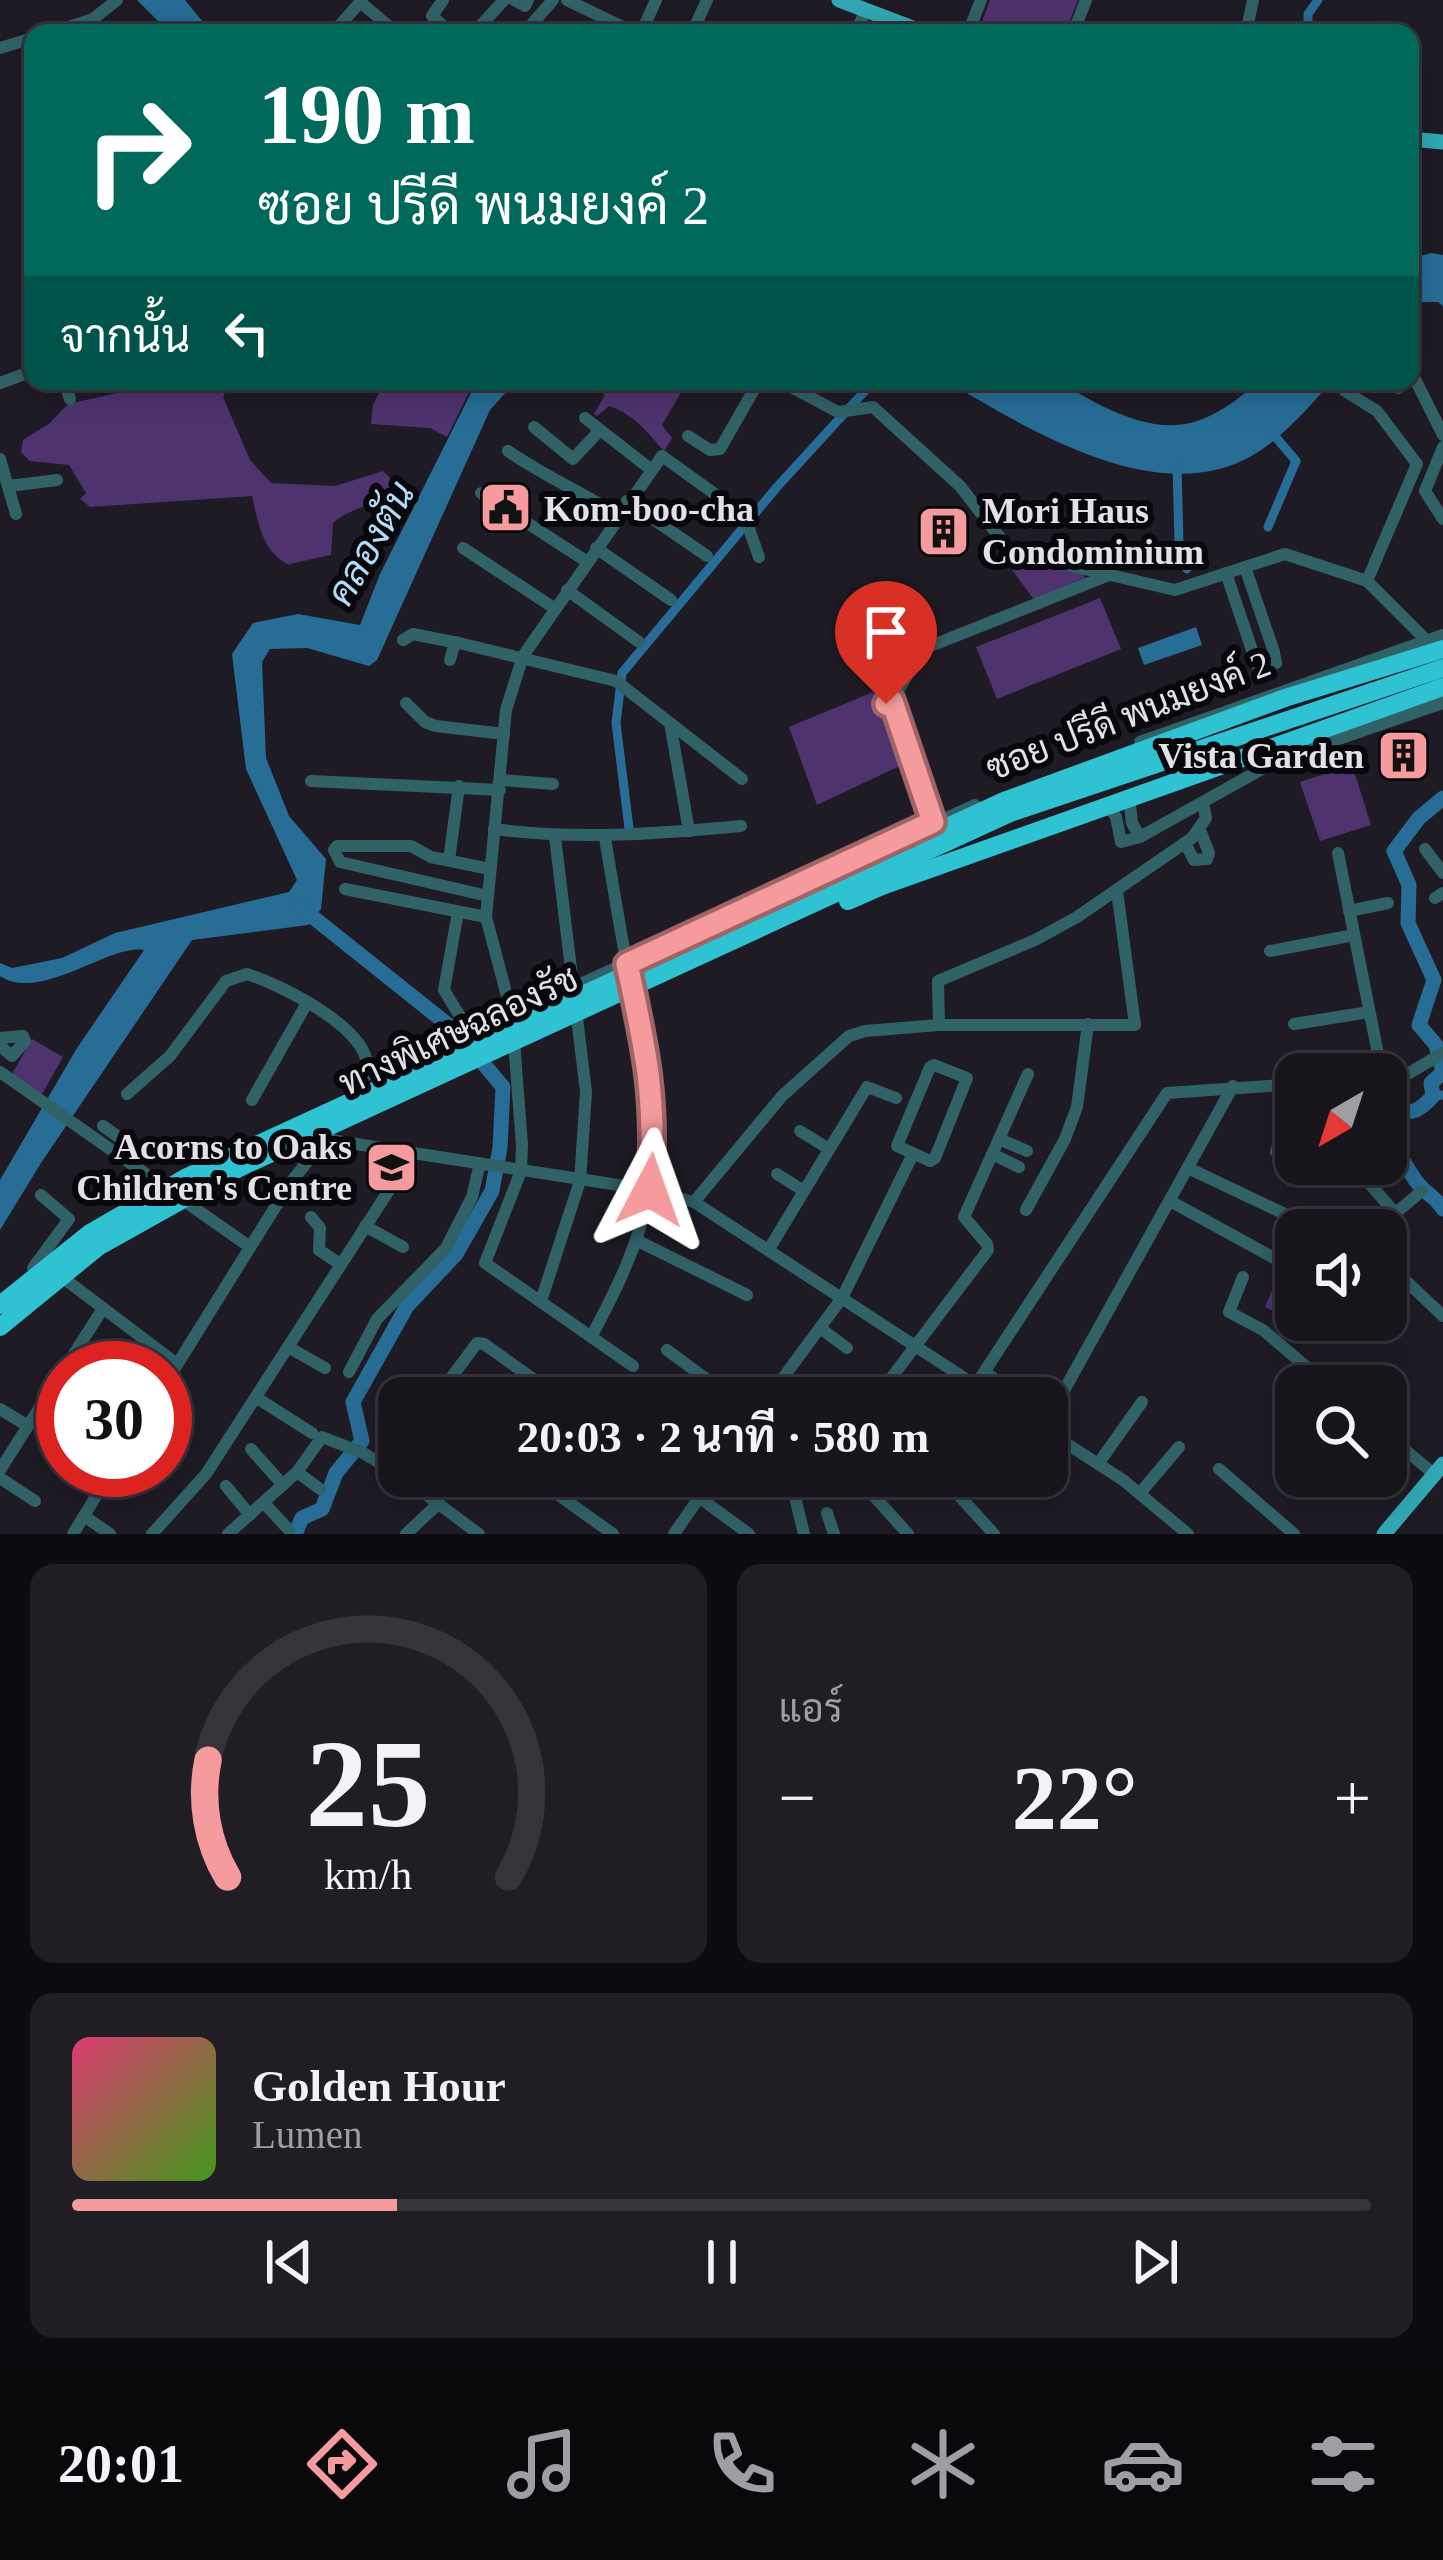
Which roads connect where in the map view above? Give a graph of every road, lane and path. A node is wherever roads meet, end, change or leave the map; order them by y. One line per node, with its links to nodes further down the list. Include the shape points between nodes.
1 (117, 0): 12 (street)
2 (443, 0): 15 (street, via 432,16)
3 (504, 0): 16 (street)
4 (514, 0): 5 (street)
5 (528, 0)
6 (553, 0): 17 (street)
7 (567, 0): 10 (street)
8 (839, 0): 11 (main road)
9 (361, 1): 13 (street); 14 (street)
10 (596, 6): 18 (street)
11 (877, 7): 19 (main road); 20 (main road)
12 (80, 24)
13 (341, 24)
14 (387, 24)
15 (441, 24)
16 (482, 24)
17 (532, 24)
18 (624, 24)
19 (905, 24)
20 (918, 24)
21 (1419, 387): 30 (street)
22 (67, 390): 26 (street)
23 (754, 390): 31 (street, via 720,449)
24 (796, 390): 50 (street, via 835,412 875,409 960,486 1007,550)
25 (1350, 390): 51 (street, via 1417,464)
26 (70, 399)
27 (585, 418): 29 (street)
28 (534, 427): 29 (street, via 573,459)
29 (600, 430): 35 (street)
30 (1443, 435)
31 (688, 436)
32 (1443, 447): 42 (street, via 1425,490)
33 (508, 452): 41 (street)
34 (0, 459): 37 (street)
35 (649, 468): 39 (street); 46 (street, via 665,456 747,521)
36 (57, 480): 37 (street)
37 (9, 486): 40 (street)
38 (481, 493): 47 (street)
39 (627, 501): 41 (street); 45 (street)
40 (16, 514)
41 (618, 515): 44 (street)
42 (1443, 519)
43 (463, 548): 56 (street)
44 (596, 548): 47 (street); 55 (street)
45 (707, 556)
46 (759, 557)
47 (586, 561): 53 (street)
48 (1245, 567): 49 (street); 51 (street, via 1292,554); 52 (street)
49 (1226, 573): 50 (street, via 1179,590); 54 (street)
50 (1109, 575): 77 (street, via 923,649 890,701)
51 (1366, 581): 61 (street)
52 (1252, 586): 54 (street); 54 (street, via 1275,665 1257,665)
53 (566, 590): 56 (street); 60 (street)
54 (1232, 593)
55 (671, 600)
56 (554, 608): 62 (street)
57 (1443, 635): 61 (street, ซอย ปรีดี พนมยงค์ 2)
58 (403, 640): 59 (street, via 413,634)
59 (452, 642): 62 (street); 63 (street)
60 (639, 642)
61 (1434, 644): 77 (street, ซอย ปรีดี พนมยงค์ 2, via 1243,703); 160 (highway, ทางพิเศษฉลองรัช, bridge, via 1004,801 234,1153 121,1213)
62 (524, 656): 67 (street, via 621,683); 68 (street)
63 (450, 660)
64 (1443, 668): 103 (highway, ทางพิเศษฉลองรัช, bridge, via 1010,813)
65 (1440, 692): 74 (highway); 75 (street, via 1278,760)
66 (406, 703): 68 (street, via 436,726)
67 (670, 723): 69 (street); 81 (street)
68 (504, 734): 72 (street)
69 (742, 779)
70 (311, 781): 73 (street)
71 (553, 784): 72 (street)
72 (500, 785): 73 (street); 79 (street)
73 (459, 786): 88 (street)
74 (1130, 795): 76 (highway); 83 (street, ซอย ปรีดี พนมยงค์ 2)
75 (1203, 803): 80 (street); 83 (street)
76 (1107, 804): 83 (street, via 1121,842); 103 (highway, bridge)
77 (933, 822): 100 (street, ซอย ปรีดี พนมยงค์ 2)
78 (741, 826): 81 (street)
79 (494, 829): 82 (street); 89 (street)
80 (1200, 830): 85 (street); 85 (street, via 1207,859 1194,860)
81 (689, 831): 84 (street)
82 (555, 837): 84 (street); 101 (street)
83 (1140, 837)
84 (605, 838): 100 (street)
85 (1185, 843): 92 (street)
86 (1425, 849): 90 (street)
87 (1337, 854): 96 (street)
88 (448, 860): 89 (street); 93 (street, via 411,846 334,850 340,862)
89 (490, 869): 93 (street)
90 (1443, 873)
91 (346, 889): 95 (street)
92 (1117, 890): 106 (street, via 1137,1020 1131,1027); 108 (street, via 1056,929 938,981)
93 (488, 896): 97 (street)
94 (1388, 903): 96 (street)
95 (458, 911): 97 (street); 109 (street, via 444,990)
96 (1349, 911): 98 (street)
97 (486, 917): 105 (street)
98 (1354, 935): 99 (street); 104 (street)
99 (1270, 951)
100 (627, 964): 101 (street, ซอย ปรีดี พนมยงค์ 2); 137 (street, via 650,1065)
101 (574, 987): 105 (street, ซอย ปรีดี พนมยงค์ 2); 135 (street, via 586,1092)
102 (307, 1003): 117 (street, via 261,978 236,975 170,1056); 119 (street); 122 (street, via 353,1035 366,1057 364,1080)
103 (574, 1012): 164 (highway, ทางพิเศษฉลองรัช, bridge, via 161,1210 67,1269)
104 (1369, 1012): 107 (street); 110 (street)
105 (512, 1015): 133 (street, via 521,1111)
106 (1088, 1024): 108 (street); 146 (street, via 1077,1106)
107 (1294, 1024)
108 (939, 1025): 142 (street, via 849,1036 782,1096)
109 (477, 1034)
110 (1378, 1053)
111 (1439, 1055): 113 (street)
112 (1028, 1074): 123 (street)
113 (1407, 1074)
114 (8, 1082): 128 (street)
115 (1275, 1085): 116 (street)
116 (1233, 1086): 132 (street); 178 (street, via 1167,1093)
117 (127, 1094)
118 (896, 1098): 124 (street, via 867,1087)
119 (252, 1100)
120 (103, 1126): 128 (street, via 124,1141)
121 (800, 1130): 124 (street)
122 (324, 1139): 126 (street); 150 (street)
123 (999, 1139): 125 (street); 127 (street)
124 (829, 1150): 138 (street)
125 (1027, 1151)
126 (413, 1153): 130 (street); 148 (street)
127 (992, 1154): 131 (street); 171 (street, via 964,1217 988,1250)
128 (120, 1156): 150 (street)
129 (912, 1156): 129 (street, via 898,1146 929,1067 964,1076 935,1158); 159 (street)
130 (484, 1164): 133 (street); 177 (street, via 446,1248 377,1319)
131 (1019, 1167)
132 (1188, 1168): 141 (street); 143 (street)
133 (514, 1170): 135 (street); 161 (street, via 485,1263)
134 (778, 1174): 138 (street)
135 (580, 1181): 137 (street); 161 (street)
136 (1371, 1185): 144 (street)
137 (650, 1190): 142 (street); 149 (street)
138 (803, 1191): 152 (street)
139 (1422, 1191): 145 (street)
140 (41, 1195): 154 (street, via 69,1216)
141 (1170, 1201): 153 (street); 187 (street)
142 (694, 1202): 152 (street)
143 (1275, 1209)
144 (1392, 1209)
145 (1400, 1209)
146 (1026, 1210)
147 (311, 1216): 155 (street, via 320,1228 319,1250)
148 (365, 1226): 151 (street); 155 (street)
149 (636, 1240): 158 (street); 166 (street)
150 (250, 1247): 169 (street)
151 (403, 1247)
152 (769, 1249): 159 (street)
153 (1275, 1259)
154 (42, 1261): 160 (street); 162 (street)
155 (340, 1264): 170 (street)
156 (1243, 1277): 174 (street, via 1229,1312)
157 (1407, 1282): 163 (street)
158 (747, 1295)
159 (842, 1298): 165 (street); 171 (street)
160 (0, 1300)
161 (541, 1301): 166 (street)
162 (102, 1310): 167 (street); 168 (street)
163 (1443, 1316)
164 (0, 1328)
165 (820, 1328): 172 (street); 182 (street)
166 (591, 1337): 175 (street)
167 (82, 1341)
168 (145, 1341)
169 (191, 1341)
170 (288, 1347): 176 (street); 188 (street)
171 (914, 1347): 183 (street); 184 (street)
172 (847, 1348)
173 (668, 1350): 181 (street)
174 (1304, 1365)
175 (633, 1366)
176 (325, 1369)
177 (349, 1372)
178 (985, 1372): 185 (street); 186 (street)
179 (452, 1377): 180 (street, via 478,1343)
180 (530, 1377)
181 (704, 1377)
182 (784, 1377)
183 (892, 1377)
184 (962, 1377)
185 (982, 1377)
186 (992, 1377)
187 (1068, 1383)
188 (256, 1399): 193 (street); 224 (street, via 194,1490)
189 (1142, 1402): 199 (street)
190 (0, 1409): 192 (street)
191 (36, 1414): 192 (street)
192 (28, 1426): 203 (street)
193 (312, 1433)
194 (1068, 1445): 199 (street)
195 (1178, 1448): 207 (street)
196 (1407, 1448): 201 (street)
197 (251, 1449): 204 (street)
198 (378, 1461): 202 (street, via 322,1437)
199 (1098, 1464): 207 (street)
200 (1219, 1469): 236 (street)
201 (1438, 1469): 237 (main road)
202 (297, 1472): 204 (street); 206 (street)
203 (0, 1474): 214 (street)
204 (283, 1485): 216 (street)
205 (226, 1486): 219 (street)
206 (320, 1489)
207 (1140, 1492): 235 (street)
208 (96, 1497): 220 (street)
209 (430, 1497): 217 (street)
210 (561, 1497): 228 (street)
211 (875, 1497): 233 (street)
212 (960, 1497): 234 (street)
213 (700, 1498): 229 (street); 230 (street)
214 (35, 1501)
215 (796, 1501): 231 (street)
216 (264, 1503): 219 (street); 221 (street)
217 (439, 1504): 226 (street); 227 (street)
218 (827, 1513): 232 (street)
219 (250, 1515): 225 (street)
220 (84, 1516): 222 (street); 223 (street)
221 (289, 1529)
222 (73, 1534)
223 (110, 1534)
224 (152, 1534)
225 (228, 1534)
226 (406, 1534)
227 (479, 1534)
228 (613, 1534)
229 (674, 1534)
230 (748, 1534)
231 (805, 1534)
232 (833, 1534)
233 (908, 1534)
234 (994, 1534)
235 (1188, 1534)
236 (1294, 1534)
237 (1384, 1534)

